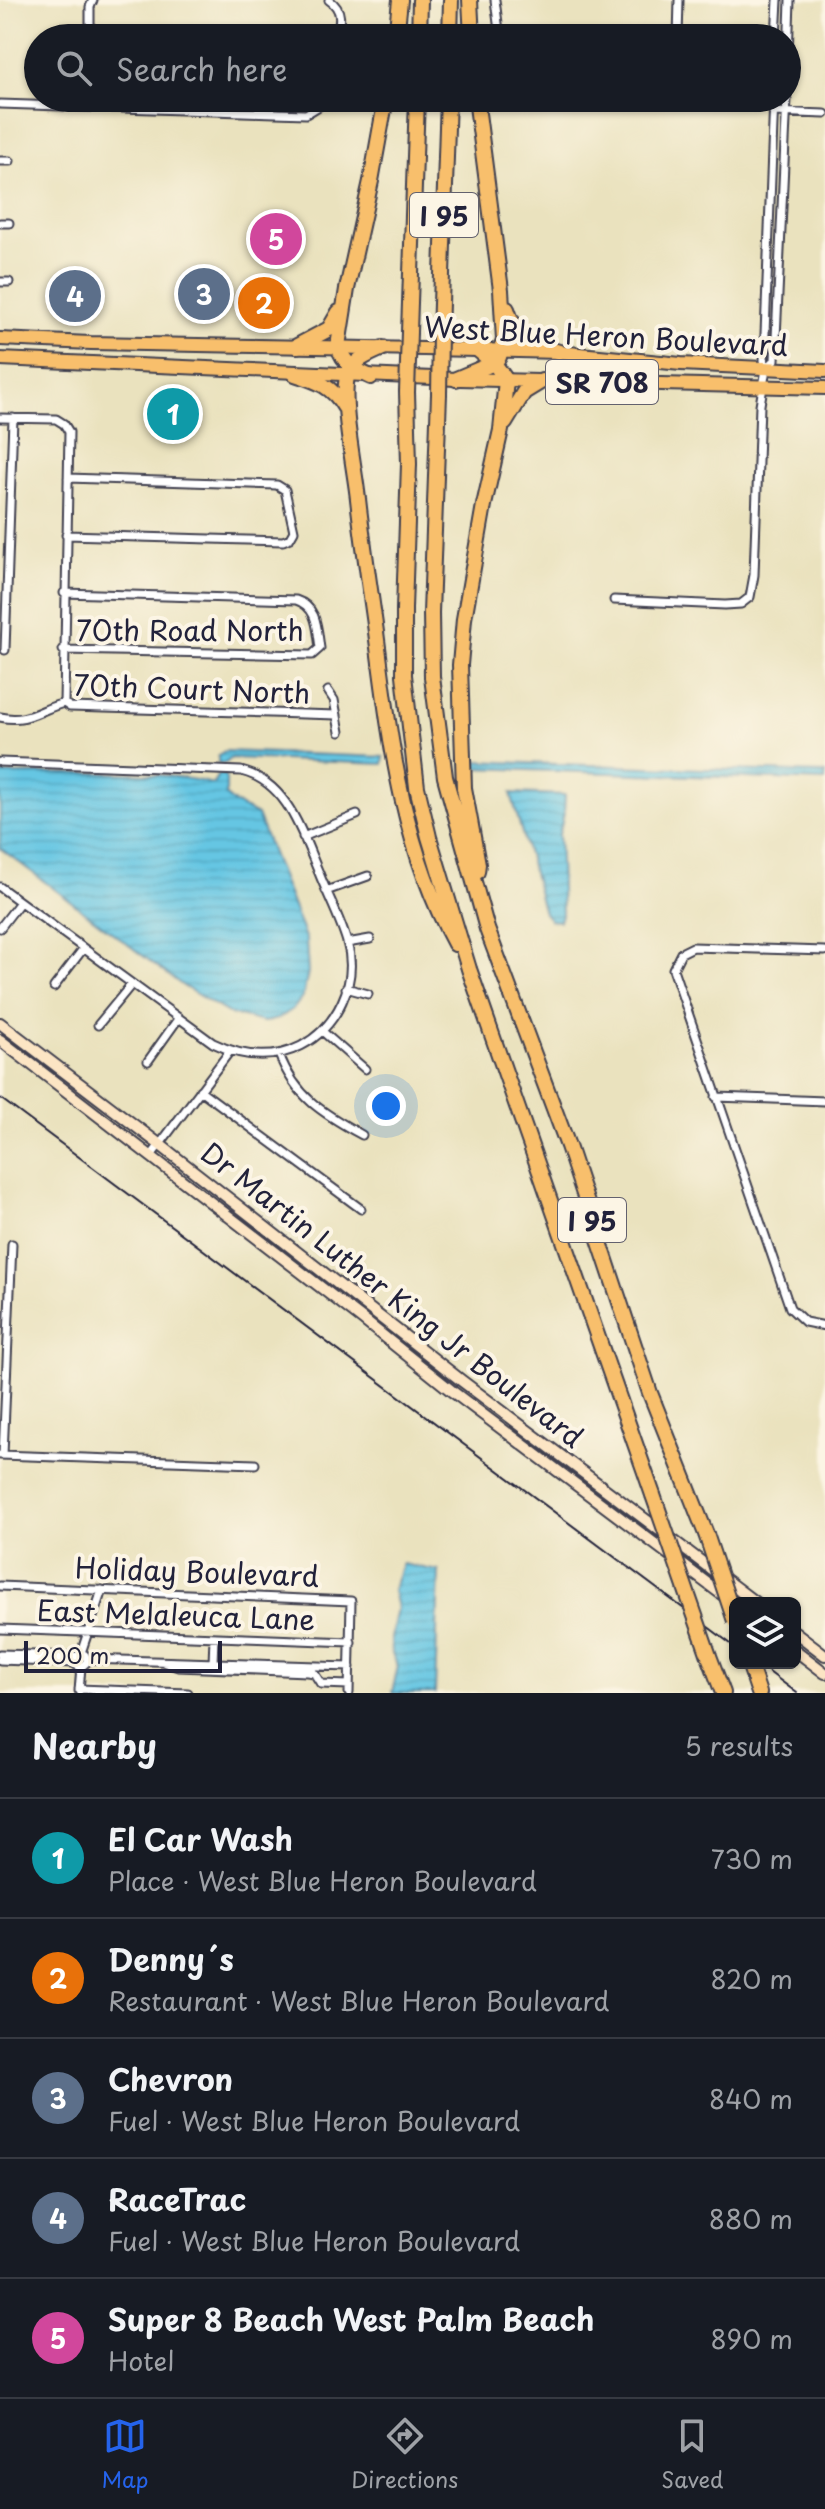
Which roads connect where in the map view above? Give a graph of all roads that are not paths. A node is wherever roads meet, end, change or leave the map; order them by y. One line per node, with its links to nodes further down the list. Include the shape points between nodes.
1 (93, 0): 11 (street)
2 (400, 0): 13 (highway)
3 (420, 0): 14 (highway)
4 (451, 0): 15 (highway)
5 (470, 0): 16 (highway)
6 (495, 0): 17 (street)
7 (679, 0): 18 (street)
8 (778, 0): 19 (street)
9 (790, 0): 20 (street)
10 (332, 2): 12 (street)
11 (90, 24)
12 (340, 24)
13 (397, 24)
14 (419, 24)
15 (450, 24)
16 (471, 24)
17 (498, 24)
18 (678, 24)
19 (777, 24)
20 (789, 24)
21 (24, 103): 22 (street)
22 (0, 104)
23 (270, 112): 24 (street)
24 (312, 112)
25 (383, 112): 36 (highway)
26 (417, 112): 89 (highway, I 95, bridge, via 404,675 417,787)
27 (448, 112): 81 (highway, I 95, bridge, via 432,677 445,777)
28 (478, 112): 37 (highway)
29 (773, 112): 30 (street); 51 (street)
30 (786, 113): 31 (street); 51 (street, via 775,360)
31 (825, 114)
32 (0, 161): 33 (street)
33 (10, 161)
34 (0, 223): 35 (street)
35 (9, 223)
36 (347, 289): 41 (highway, via 329,329); 42 (highway)
37 (501, 290): 44 (highway); 46 (highway, via 519,336)
38 (0, 339): 39 (main road, West Blue Heron Boulevard / SR 708)
39 (108, 344): 40 (main road, West Blue Heron Boulevard / SR 708); 48 (main road, via 94,356)
40 (192, 345): 41 (main road, West Blue Heron Boulevard / SR 708); 50 (main road, via 187,352 136,351)
41 (297, 346): 42 (main road, West Blue Heron Boulevard / SR 708)
42 (338, 346): 43 (main road, West Blue Heron Boulevard / SR 708); 53 (highway)
43 (383, 348): 45 (main road, West Blue Heron Boulevard / SR 708); 53 (highway)
44 (502, 349): 45 (main road, West Blue Heron Boulevard / SR 708); 46 (main road, West Blue Heron Boulevard / SR 708); 49 (highway)
45 (478, 350): 49 (highway)
46 (559, 352): 51 (main road, West Blue Heron Boulevard / SR 708)
47 (0, 359): 48 (main road)
48 (31, 360): 50 (main road)
49 (494, 363): 56 (highway); 57 (highway)
50 (120, 365): 54 (main road)
51 (766, 369): 52 (main road, West Blue Heron Boulevard / SR 708); 59 (street)
52 (825, 371)
53 (349, 372): 54 (main road); 55 (highway); 61 (highway)
54 (295, 374): 61 (highway, via 331,389)
55 (371, 377): 56 (main road, West Blue Heron Boulevard / SR 708)
56 (456, 379): 57 (main road, West Blue Heron Boulevard / SR 708)
57 (506, 380): 58 (main road, West Blue Heron Boulevard / SR 708); 64 (highway)
58 (542, 381): 59 (main road, West Blue Heron Boulevard / SR 708); 64 (highway, via 524,392)
59 (763, 386): 60 (main road, West Blue Heron Boulevard / SR 708); 68 (street, via 750,597 725,605)
60 (825, 388)
61 (348, 413): 89 (highway, via 396,771 435,906)
62 (0, 418): 63 (street)
63 (13, 418): 65 (street, via 56,419 64,424 70,437); 69 (street)
64 (501, 430): 81 (highway, via 466,605 460,665 464,788 478,864)
65 (68, 478): 66 (street); 66 (street, via 277,485 285,490 294,531 283,541)
66 (66, 535): 67 (street)
67 (64, 593): 70 (street); 70 (street, 70th Road North, via 296,600 313,613 320,648 312,655)
68 (614, 600)
69 (5, 650)
70 (63, 650): 72 (street)
71 (328, 691): 73 (street)
72 (64, 703): 73 (street, 70th Court North); 74 (street, 70th Court North, via 32,717)
73 (337, 715): 75 (street)
74 (0, 717)
75 (340, 732)
76 (0, 762): 78 (street, via 241,771 263,779 283,798)
77 (357, 815): 78 (street)
78 (303, 837): 82 (street)
79 (368, 876): 82 (street)
80 (0, 887): 83 (street)
81 (476, 889): 120 (highway, I 95, bridge, via 650,1393)
82 (326, 891): 86 (street)
83 (20, 902): 84 (street); 87 (street)
84 (0, 928)
85 (370, 939): 86 (street)
86 (347, 943): 92 (street)
87 (83, 949): 90 (street); 91 (street)
88 (825, 951): 104 (street, via 697,946 678,956 675,978)
89 (469, 969): 138 (highway, I 95, bridge)
90 (131, 985): 94 (street); 96 (street)
91 (54, 987)
92 (346, 988): 93 (street); 97 (street, via 336,1015)
93 (368, 994)
94 (178, 1019): 99 (street); 101 (street)
95 (0, 1023): 107 (main road, Dr Martin Luther King Jr Boulevard)
96 (98, 1025)
97 (322, 1031): 100 (street); 102 (street)
98 (0, 1040): 108 (main road, Dr Martin Luther King Jr Boulevard)
99 (230, 1051): 100 (street, via 261,1057); 103 (street)
100 (279, 1054): 106 (street, via 288,1078 308,1100)
101 (148, 1061)
102 (365, 1069)
103 (200, 1090): 107 (street); 109 (street)
104 (716, 1097): 105 (street); 111 (street, via 790,1308 805,1322)
105 (825, 1101)
106 (362, 1135)
107 (159, 1144): 108 (street); 115 (main road, Dr Martin Luther King Jr Boulevard)
108 (151, 1156): 112 (main road, Dr Martin Luther King Jr Boulevard)
109 (361, 1209)
110 (12, 1244): 113 (street)
111 (825, 1326)
112 (519, 1442): 115 (main road, via 532,1441 588,1485); 119 (main road, Dr Martin Luther King Jr Boulevard)
113 (2, 1455): 114 (street)
114 (255, 1464)
115 (605, 1489): 118 (main road, Dr Martin Luther King Jr Boulevard)
116 (0, 1586): 117 (street, Holiday Boulevard)
117 (102, 1590): 122 (street); 125 (street, Holiday Boulevard, via 345,1599 352,1608)
118 (748, 1597)
119 (729, 1600)
120 (729, 1603)
121 (0, 1629): 122 (street, East Melaleuca Lane)
122 (86, 1632): 123 (street, East Melaleuca Lane); 130 (street)
123 (214, 1637): 125 (street, East Melaleuca Lane); 131 (street)
124 (801, 1637): 128 (main road)
125 (351, 1642): 132 (street)
126 (0, 1654): 130 (street)
127 (801, 1655): 134 (main road)
128 (825, 1655)
129 (0, 1660): 130 (street)
130 (80, 1660): 131 (street); 136 (street)
131 (213, 1665): 132 (street); 135 (street, via 314,1673 321,1684)
132 (350, 1667): 135 (street)
133 (751, 1669): 139 (highway)
134 (825, 1673)
135 (349, 1689)
136 (79, 1691): 137 (street)
137 (188, 1693)
138 (723, 1693)
139 (759, 1693)

